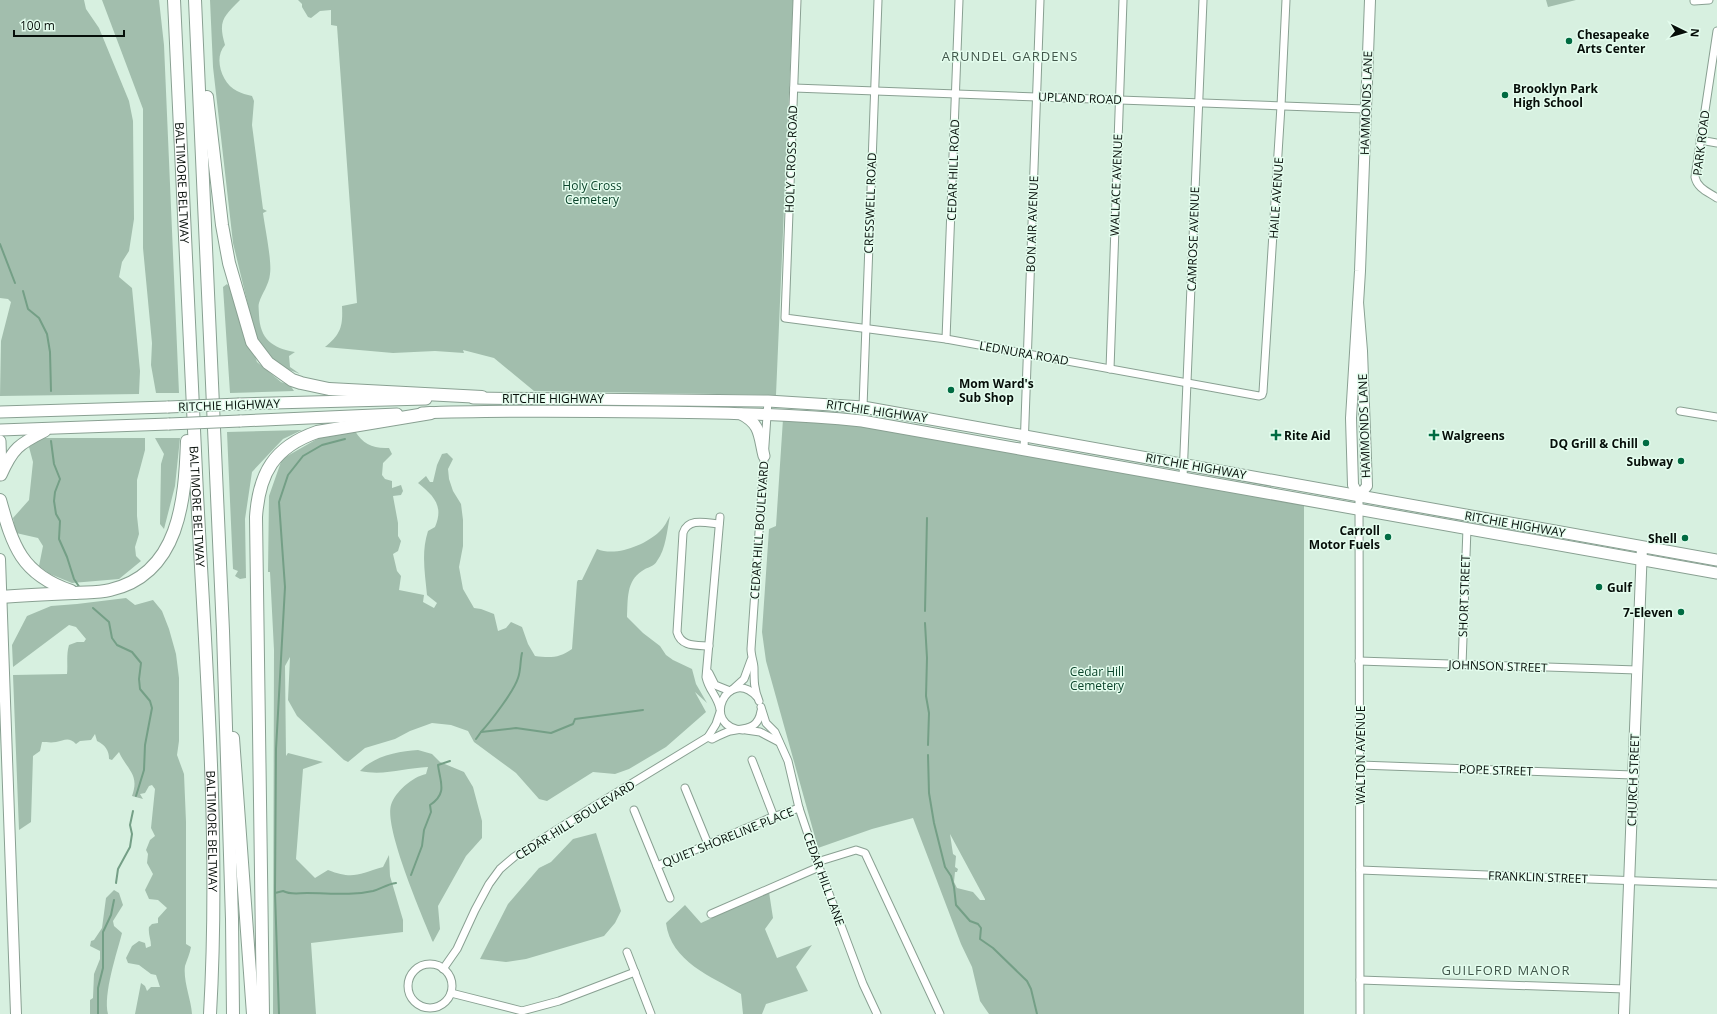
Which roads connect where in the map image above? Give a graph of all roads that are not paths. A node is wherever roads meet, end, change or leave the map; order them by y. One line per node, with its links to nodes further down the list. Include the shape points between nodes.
1 (168, 0): 15 (highway)
2 (174, 0): 15 (highway, BALTIMORE BELTWAY)
3 (797, 0): 16 (street, HOLY CROSS ROAD)
4 (878, 0): 17 (street, CRESSWELL ROAD)
5 (959, 0): 18 (street, CEDAR HILL ROAD)
6 (1040, 0): 19 (street, BON AIR AVENUE)
7 (1123, 0): 20 (street, WALLACE AVENUE)
8 (1203, 0): 21 (street, CAMROSE AVENUE)
9 (1286, 0): 22 (street, HAILE AVENUE)
10 (1370, 0): 23 (street, HAMMONDS LANE)
11 (1709, 0): 12 (street)
12 (1694, 1)
13 (195, 3): 37 (highway, via 222,225 246,326 259,353 279,372 301,383 314,386 367,392); 69 (highway, BALTIMORE BELTWAY)
14 (1717, 30): 24 (street, PARK ROAD)
15 (178, 66): 32 (highway, BALTIMORE BELTWAY)
16 (794, 88): 17 (street, UPLAND ROAD); 28 (street, HOLY CROSS ROAD)
17 (874, 90): 18 (street, UPLAND ROAD); 29 (street, CRESSWELL ROAD)
18 (955, 94): 19 (street, UPLAND ROAD); 30 (street, CEDAR HILL ROAD)
19 (1037, 97): 20 (street, UPLAND ROAD); 31 (street, BON AIR AVENUE)
20 (1120, 99): 21 (street, UPLAND ROAD); 33 (street, WALLACE AVENUE)
21 (1199, 102): 22 (street, UPLAND ROAD); 35 (street, CAMROSE AVENUE)
22 (1281, 106): 23 (street, UPLAND ROAD); 36 (street, HAILE AVENUE)
23 (1365, 109): 27 (street, HAMMONDS LANE)
24 (1700, 140): 25 (street); 26 (street, PARK ROAD, via 1696,183)
25 (1717, 143)
26 (1717, 198)
27 (1358, 302): 34 (street, HAMMONDS LANE); 45 (street, HAMMONDS LANE)
28 (784, 318): 29 (street, LEDNURA ROAD)
29 (866, 328): 30 (street, LEDNURA ROAD); 39 (street, CRESSWELL ROAD)
30 (946, 339): 31 (street, LEDNURA ROAD)
31 (1027, 354): 33 (street, LEDNURA ROAD); 50 (street, BON AIR AVENUE)
32 (190, 366): 67 (highway, via 185,480 180,513 167,548 147,572 123,586 95,593); 106 (highway, BALTIMORE BELTWAY, via 211,796 213,917)
33 (1110, 369): 35 (street, LEDNURA ROAD)
34 (1354, 371): 45 (street, via 1358,379 1360,409); 47 (street, HAMMONDS LANE)
35 (1187, 383): 36 (street, LEDNURA ROAD); 55 (street, CAMROSE AVENUE)
36 (1262, 395)
37 (482, 397): 38 (main road, RITCHIE HIGHWAY); 41 (main road, RITCHIE HIGHWAY, bridge)
38 (768, 401): 39 (main road, RITCHIE HIGHWAY); 44 (street, CEDAR HILL BOULEVARD)
39 (863, 407): 50 (main road, RITCHIE HIGHWAY)
40 (1680, 411): 46 (street)
41 (0, 412)
42 (431, 413): 43 (main road, RITCHIE HIGHWAY, via 555,411); 48 (main road, RITCHIE HIGHWAY, bridge); 109 (highway, via 303,437 276,456 260,486 256,517)
43 (740, 414): 44 (main road, RITCHIE HIGHWAY); 54 (main road, via 751,419 757,426)
44 (767, 415): 53 (main road, RITCHIE HIGHWAY, via 862,421); 54 (street, CEDAR HILL BOULEVARD)
45 (1364, 417): 52 (street, HAMMONDS LANE)
46 (1717, 417)
47 (1351, 418): 52 (street, via 1358,424 1361,442); 58 (street, HAMMONDS LANE, via 1353,485)
48 (48, 429): 49 (main road, RITCHIE HIGHWAY); 57 (main road, via 18,446 12,453)
49 (0, 430)
50 (1024, 434): 53 (street, BON AIR AVENUE); 55 (main road, RITCHIE HIGHWAY)
51 (0, 441): 57 (main road)
52 (1365, 446): 58 (street, HAMMONDS LANE, via 1367,486)
53 (1024, 449): 56 (main road, RITCHIE HIGHWAY)
54 (764, 456): 71 (street, CEDAR HILL BOULEVARD)
55 (1184, 464): 56 (street, CAMROSE AVENUE); 58 (main road, RITCHIE HIGHWAY)
56 (1183, 477): 60 (main road, RITCHIE HIGHWAY)
57 (1, 478)
58 (1359, 496): 60 (street, WALTON AVENUE); 62 (main road, RITCHIE HIGHWAY)
59 (0, 500): 67 (highway, via 9,532 21,557 50,583)
60 (1359, 509): 61 (main road, RITCHIE HIGHWAY); 72 (street, WALTON AVENUE)
61 (1467, 528): 64 (main road, RITCHIE HIGHWAY); 73 (street, SHORT STREET)
62 (1642, 547): 64 (street, CHURCH STREET); 65 (main road, RITCHIE HIGHWAY)
63 (0, 559): 68 (street)
64 (1641, 560): 66 (main road, RITCHIE HIGHWAY); 75 (street, CHURCH STREET)
65 (1717, 560)
66 (1717, 573)
67 (75, 593): 68 (highway)
68 (1, 597): 105 (street)
69 (223, 631): 107 (highway, BALTIMORE BELTWAY); 108 (highway, via 236,764)
70 (709, 646): 70 (street, via 719,520 692,522 686,526 683,533 678,637 686,644); 74 (street)
71 (751, 660): 76 (street, CEDAR HILL BOULEVARD, via 744,679); 77 (street, CEDAR HILL BOULEVARD)
72 (1359, 661): 73 (street, JOHNSON STREET); 83 (street, WALTON AVENUE)
73 (1462, 664): 75 (street, JOHNSON STREET)
74 (707, 667): 76 (street, via 714,684); 78 (street, via 709,688 717,699)
75 (1637, 670): 84 (street, CHURCH STREET)
76 (731, 690): 77 (street, via 748,690); 78 (street, CEDAR HILL BOULEVARD, via 722,699)
77 (760, 704): 79 (street, via 758,720 752,727); 81 (street, CEDAR HILL LANE, via 766,723 775,732)
78 (720, 711): 79 (street, via 723,720 730,727); 80 (street, CEDAR HILL BOULEVARD)
79 (744, 730): 80 (street, CEDAR HILL BOULEVARD, via 728,732 712,739); 81 (street, via 760,732)
80 (708, 737): 98 (street, CEDAR HILL BOULEVARD, via 543,838 500,869 489,884 457,949)
81 (778, 742): 86 (street, CEDAR HILL LANE, via 788,761)
82 (752, 760): 88 (street)
83 (1360, 765): 84 (street, POPE STREET); 92 (street, WALTON AVENUE)
84 (1633, 775): 93 (street, CHURCH STREET)
85 (685, 788): 89 (street)
86 (799, 808): 88 (street, QUIET SHORELINE PLACE); 90 (street, CEDAR HILL LANE)
87 (634, 810): 91 (street)
88 (774, 817): 89 (street, QUIET SHORELINE PLACE)
89 (708, 844): 91 (street, QUIET SHORELINE PLACE)
90 (818, 865): 96 (street); 112 (street, CEDAR HILL LANE); 113 (street, via 856,850 865,853)
91 (657, 866): 95 (street)
92 (1360, 870): 93 (street, FRANKLIN STREET); 100 (street, WALTON AVENUE)
93 (1629, 880): 94 (street, FRANKLIN STREET); 101 (street, CHURCH STREET)
94 (1717, 884)
95 (670, 898)
96 (711, 914)
97 (627, 952): 99 (street)
98 (444, 969): 102 (street, via 450,977); 103 (street, via 428,964 421,966 411,975 408,989 410,996)
99 (635, 972): 104 (street); 111 (street)
100 (1360, 980): 101 (street); 114 (street, WALTON AVENUE)
101 (1625, 989): 115 (street, CHURCH STREET)
102 (451, 993): 103 (street, via 439,1007 432,1009); 104 (street)
103 (421, 1006): 110 (street)
104 (522, 1013)
105 (16, 1014)
106 (209, 1014)
107 (233, 1014)
108 (253, 1014)
109 (263, 1014)
110 (417, 1014)
111 (651, 1014)
112 (877, 1014)
113 (940, 1014)
114 (1360, 1014)
115 (1624, 1014)

